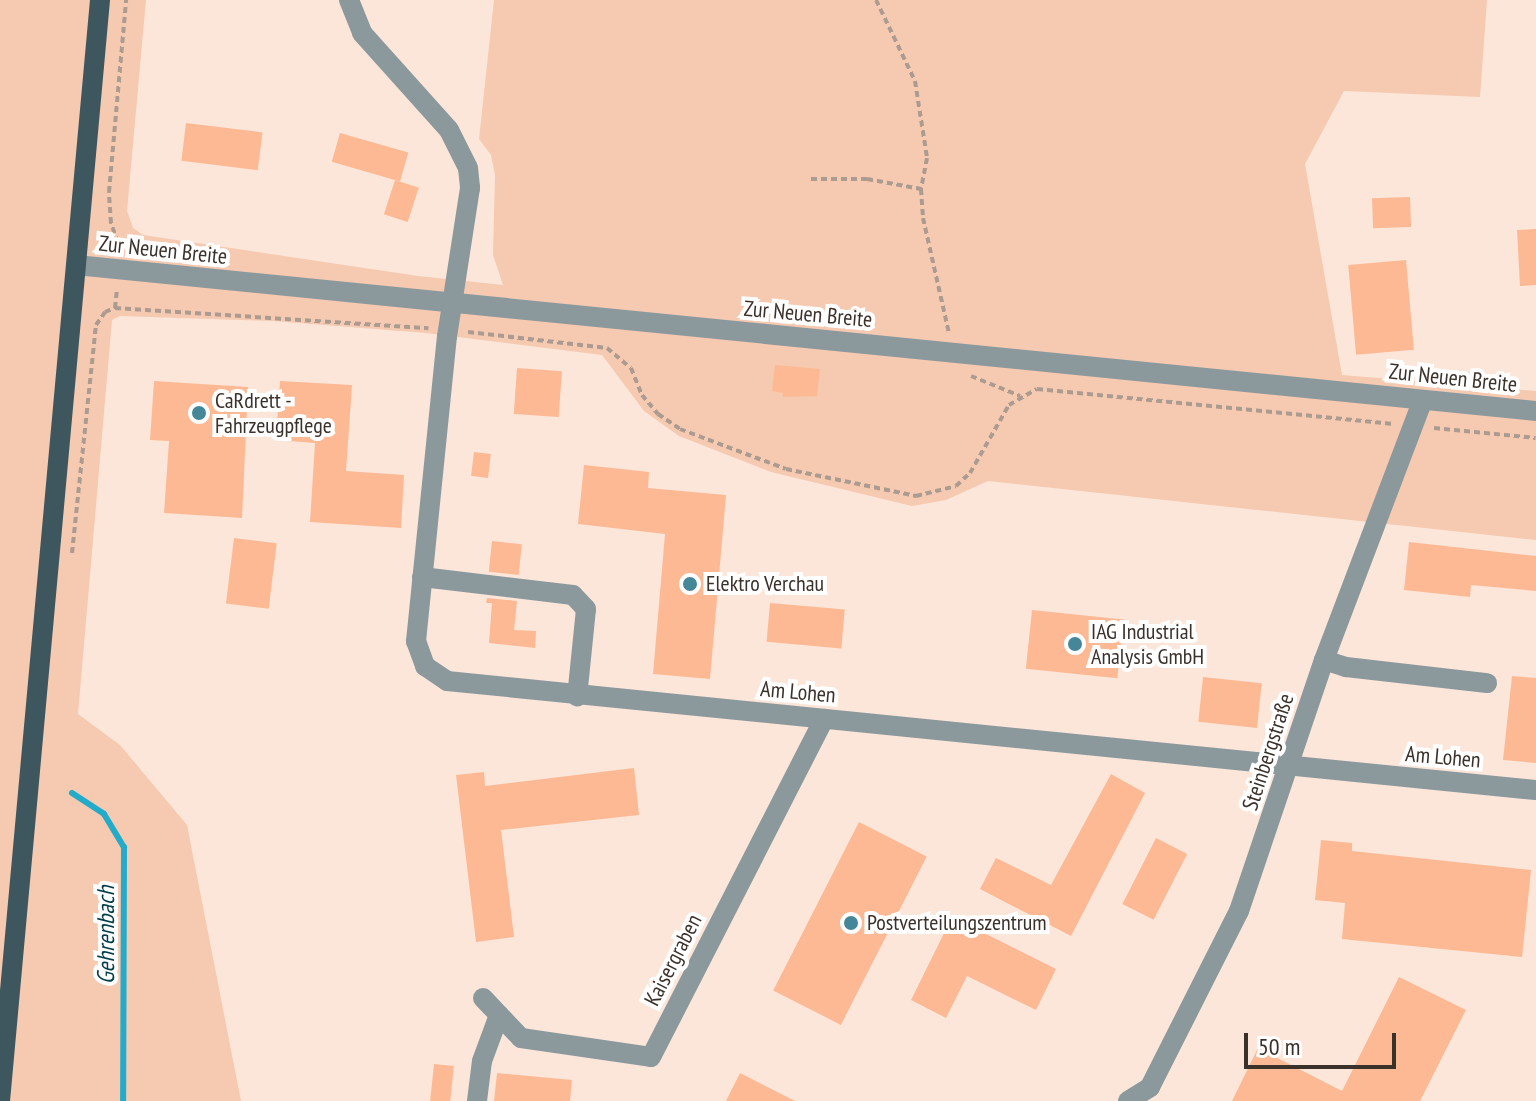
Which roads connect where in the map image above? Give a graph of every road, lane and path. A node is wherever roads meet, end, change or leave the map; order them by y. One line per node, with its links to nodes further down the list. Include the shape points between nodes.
1 (100, 0): 7 (main road)
2 (126, 0): 8 (path, via 109,192 111,223 121,245)
3 (349, 0): 9 (street, Am Lohen, via 362,33 449,130 468,168 470,188)
4 (876, 0): 6 (path, via 915,81 927,158)
5 (811, 179): 6 (path, via 867,179)
6 (921, 189): 12 (path)
7 (76, 265): 8 (street, Zur Neuen Breite); 28 (main road)
8 (119, 270): 9 (street, Zur Neuen Breite); 10 (path)
9 (452, 304): 11 (street, Am Lohen); 12 (street, Zur Neuen Breite)
10 (115, 308): 11 (path); 18 (path, via 96,325)
11 (448, 330): 13 (path, via 607,348 631,368 642,395 658,414 680,429 786,469 916,496 956,486 970,473 999,417); 19 (street, Am Lohen)
12 (953, 352): 13 (path, via 963,373); 14 (street, Zur Neuen Breite)
13 (1020, 396): 16 (path, via 1037,389 1066,391)
14 (1423, 400): 15 (street, Zur Neuen Breite); 16 (street, Steinbergstraße)
15 (1536, 411)
16 (1413, 426): 17 (path); 20 (street, Steinbergstraße)
17 (1536, 438)
18 (71, 563)
19 (422, 577): 22 (street, Am Lohen, via 416,641 425,666 447,681); 22 (street, via 573,595 586,609)
20 (1324, 660): 21 (street); 24 (street, Steinbergstraße)
21 (1487, 683)
22 (577, 697): 23 (street, Am Lohen)
23 (824, 719): 24 (street, Am Lohen); 27 (street, Kaisergraben, via 651,1057 521,1038)
24 (1288, 766): 25 (street, Am Lohen); 30 (street, Steinbergstraße, via 1239,911 1150,1087)
25 (1536, 790)
26 (483, 998): 27 (street, Kaisergraben)
27 (499, 1015): 29 (street, via 482,1061)
28 (0, 1101)
29 (477, 1101)
30 (1128, 1101)

